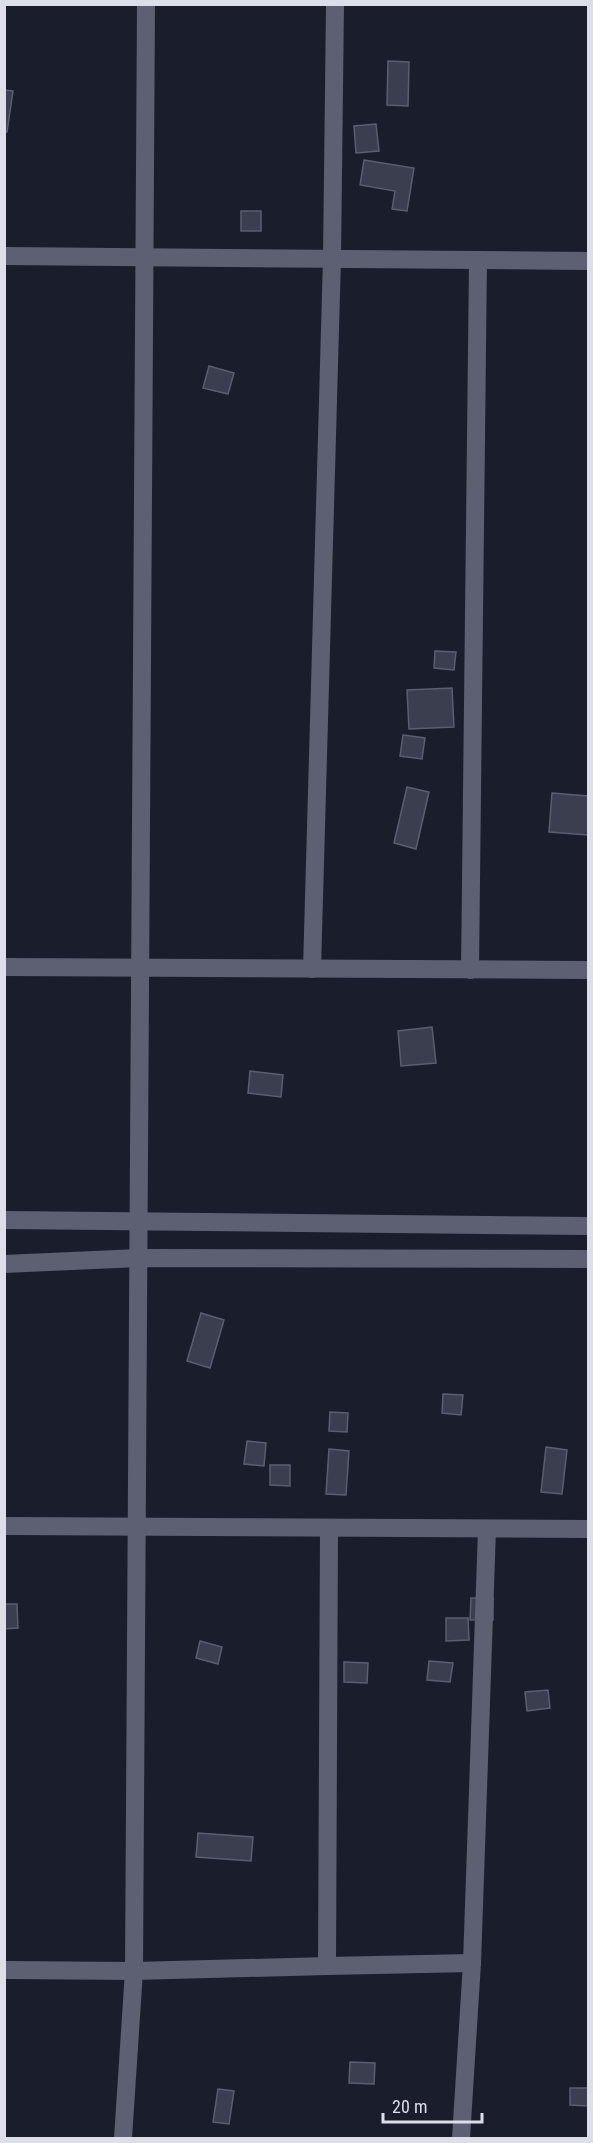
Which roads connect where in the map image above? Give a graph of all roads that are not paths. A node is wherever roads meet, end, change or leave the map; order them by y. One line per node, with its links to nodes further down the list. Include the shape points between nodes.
1 (146, 4): 4 (street)
2 (335, 4): 5 (street)
3 (4, 256): 4 (street)
4 (146, 257): 5 (street); 9 (street)
5 (332, 258): 6 (street); 10 (street)
6 (478, 260): 7 (street); 11 (street)
7 (588, 261)
8 (4, 967): 9 (street)
9 (141, 968): 10 (street); 14 (street)
10 (312, 969): 11 (street)
11 (470, 970): 12 (street)
12 (588, 970)
13 (4, 1220): 14 (street)
14 (140, 1220): 15 (street); 16 (street)
15 (588, 1226)
16 (139, 1258): 17 (street); 18 (street); 20 (street)
17 (588, 1259)
18 (4, 1264)
19 (4, 1526): 20 (street)
20 (138, 1527): 21 (street); 27 (street)
21 (330, 1529): 22 (street); 25 (street)
22 (487, 1529): 23 (street); 24 (street)
23 (588, 1529)
24 (472, 1963): 25 (street); 29 (street)
25 (327, 1966): 27 (street)
26 (4, 1970): 27 (street)
27 (134, 1971): 28 (street)
28 (123, 2139)
29 (461, 2139)

